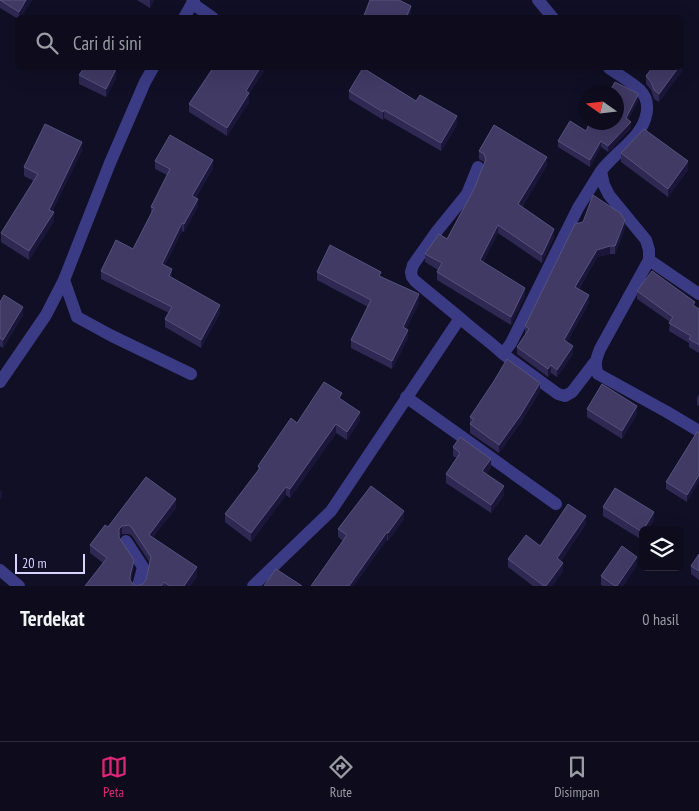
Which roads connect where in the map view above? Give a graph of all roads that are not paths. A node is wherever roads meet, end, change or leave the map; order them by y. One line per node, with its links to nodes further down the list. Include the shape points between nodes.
1 (193, 2): 3 (street); 4 (street)
2 (545, 3): 5 (street)
3 (186, 15)
4 (209, 15)
5 (551, 15)
6 (152, 70): 11 (street, via 114,154)
7 (612, 70): 9 (street, via 640,90 648,105 636,135)
8 (478, 167): 13 (street, via 467,194 437,231 411,272 416,282)
9 (601, 171): 10 (street, via 609,195 646,240); 14 (street, via 578,208)
10 (649, 260): 12 (street); 15 (street)
11 (64, 280): 16 (street, via 77,317); 17 (street, via 46,315)
12 (699, 294)
13 (460, 318): 14 (street); 18 (street)
14 (503, 354): 15 (street, via 565,396 572,392)
15 (595, 362): 19 (street, via 598,374)
16 (191, 374)
17 (0, 382)
18 (406, 397): 20 (street); 25 (street, via 331,511)
19 (699, 431)
20 (556, 504)
21 (126, 541): 24 (street, via 143,567)
22 (0, 570): 23 (street)
23 (18, 586)
24 (138, 586)
25 (253, 586)

